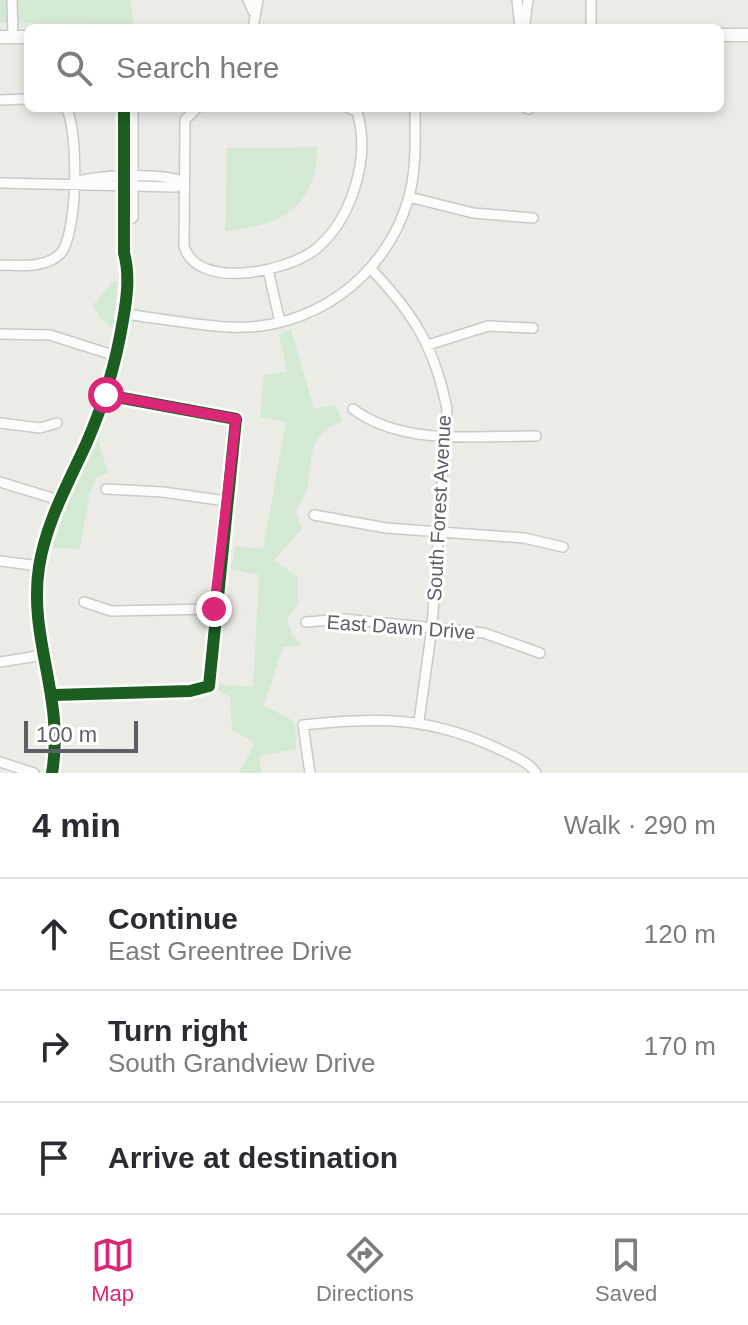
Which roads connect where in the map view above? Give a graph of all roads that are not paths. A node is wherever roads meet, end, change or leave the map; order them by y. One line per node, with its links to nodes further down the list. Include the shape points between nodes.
1 (12, 0): 14 (street)
2 (248, 0): 7 (street)
3 (258, 0): 7 (street)
4 (517, 0): 9 (street)
5 (528, 0): 10 (street)
6 (591, 0): 11 (street)
7 (253, 11): 8 (street)
8 (253, 24)
9 (521, 24)
10 (523, 24)
11 (591, 24)
12 (724, 35): 13 (main road)
13 (748, 35)
14 (6, 37)
15 (24, 99): 16 (street)
16 (0, 100)
17 (68, 112): 26 (street)
18 (124, 112): 23 (street)
19 (132, 112): 23 (street)
20 (193, 112): 24 (street, via 185,120)
21 (353, 112): 31 (street, via 360,155 340,221 316,248)
22 (415, 112): 27 (street)
23 (128, 182): 24 (street, via 176,187); 26 (street, via 85,178); 32 (street)
24 (184, 182): 31 (street, via 187,258 196,267 222,272)
25 (0, 183): 26 (street)
26 (73, 183): 29 (street, via 70,237 60,254 43,264)
27 (409, 197): 28 (street, via 473,213); 30 (street, via 386,251)
28 (533, 218)
29 (0, 265)
30 (371, 269): 33 (street, via 331,303); 36 (street, South Forest Avenue, via 407,306)
31 (268, 270): 33 (street)
32 (124, 314): 33 (street, via 228,327); 37 (street)
33 (280, 322)
34 (533, 328): 36 (street, via 488,326)
35 (0, 334): 37 (street, via 50,335)
36 (428, 345): 42 (street, South Forest Avenue, via 440,376)
37 (116, 356): 38 (street)
38 (106, 395): 46 (street); 47 (street, via 236,419)
39 (353, 409): 42 (street, via 371,423)
40 (0, 423): 41 (street, via 40,428)
41 (57, 423)
42 (447, 436): 43 (street); 49 (street, South Forest Avenue)
43 (536, 436)
44 (0, 482): 46 (street)
45 (106, 489): 47 (street)
46 (59, 500): 52 (street)
47 (226, 501): 54 (street)
48 (314, 515): 49 (street)
49 (440, 533): 50 (street, via 524,538); 56 (street, South Forest Avenue)
50 (563, 547)
51 (0, 561): 52 (street)
52 (39, 566): 58 (street, via 37,605)
53 (84, 602): 54 (street, via 111,611)
54 (214, 609): 60 (street, via 209,686)
55 (306, 622): 56 (street, East Dawn Drive, via 344,619)
56 (432, 627): 57 (street, East Dawn Drive, via 484,633); 61 (street, South Forest Avenue)
57 (540, 653)
58 (44, 655): 59 (street); 60 (street)
59 (0, 662)
60 (54, 695): 65 (street)
61 (419, 721): 63 (street, via 476,738); 66 (street, via 359,719 303,725)
62 (0, 762): 64 (street)
63 (534, 770)
64 (34, 773)
65 (52, 773)
66 (310, 773)

